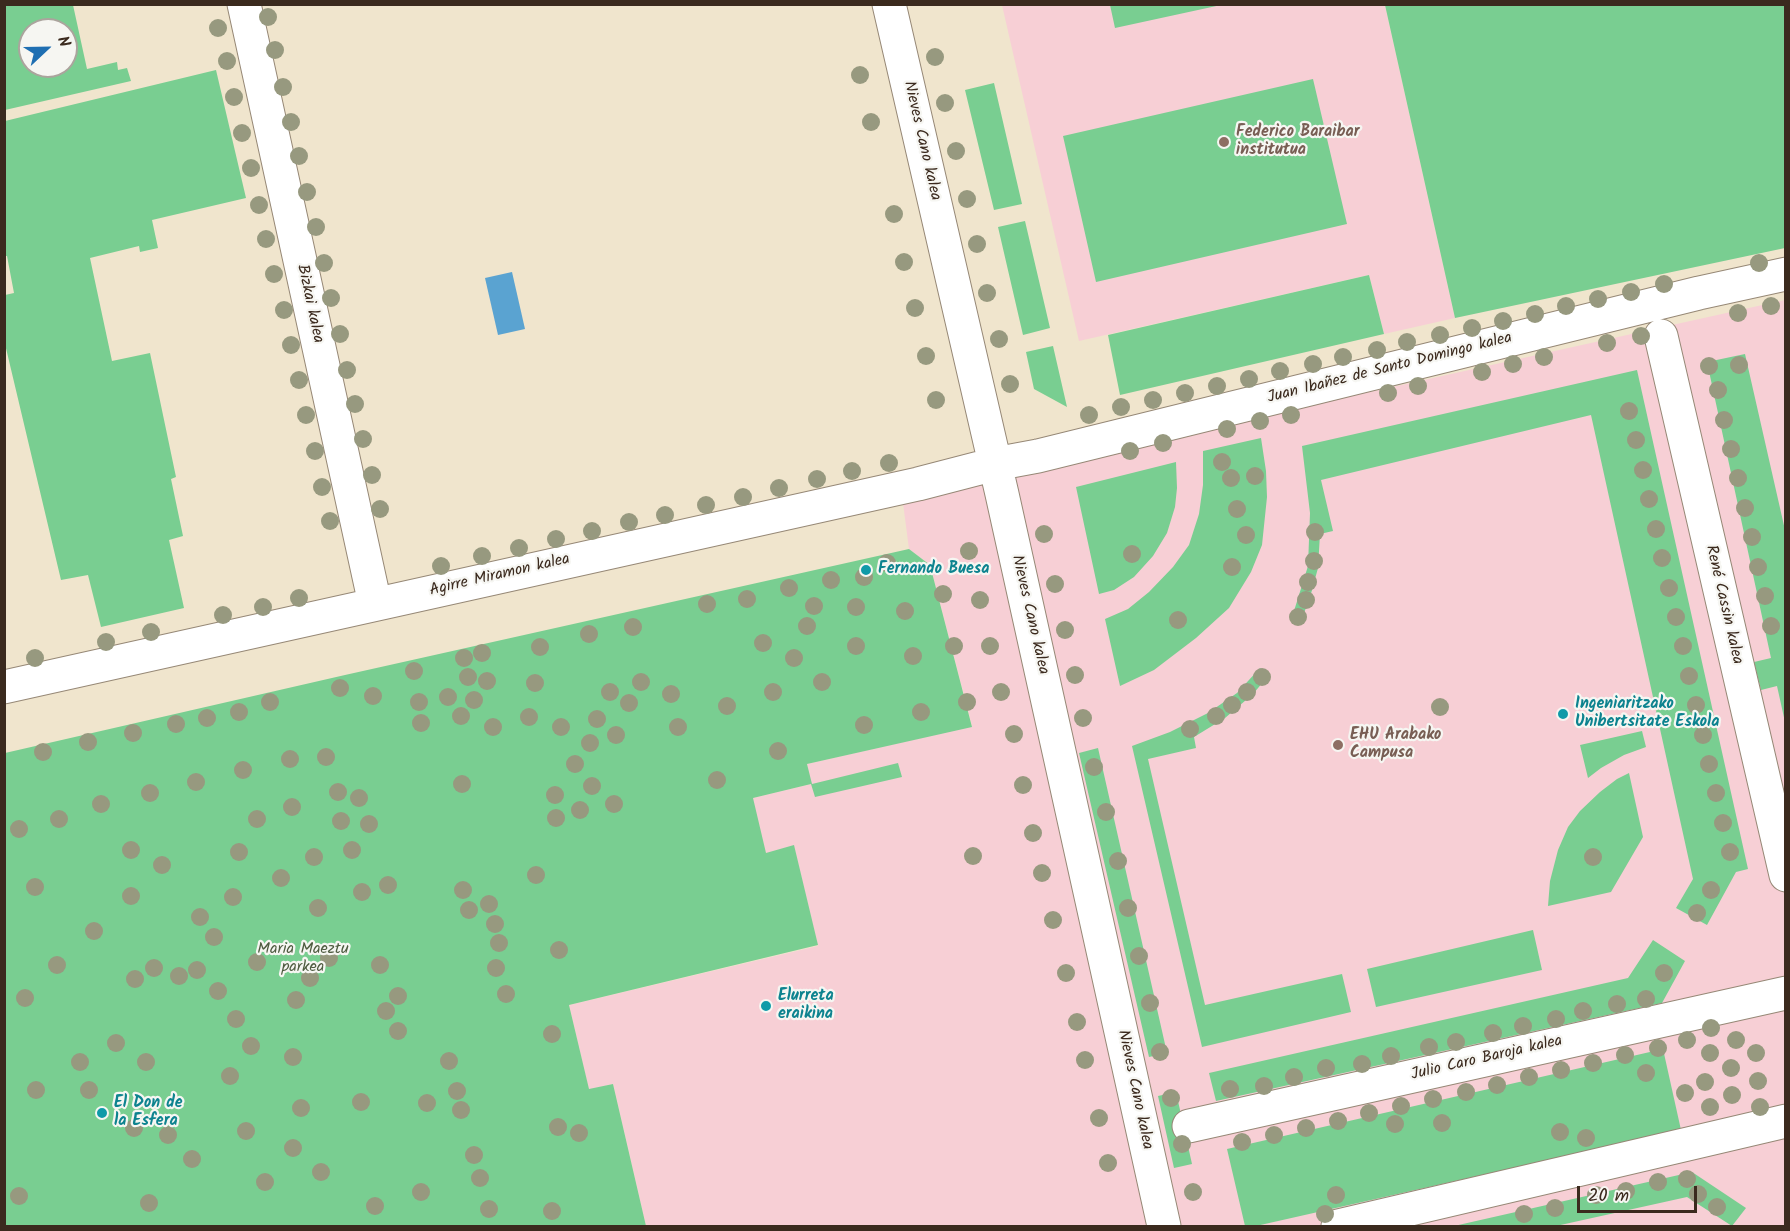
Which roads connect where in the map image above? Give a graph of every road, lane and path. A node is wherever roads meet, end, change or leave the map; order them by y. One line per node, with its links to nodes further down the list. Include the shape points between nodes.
1 (244, 4): 6 (street, Bizkai kalea)
2 (889, 4): 5 (street, Nieves Cano kalea)
3 (1785, 274): 5 (street, Juan Ibañez de Santo Domingo kalea)
4 (1661, 336): 8 (street, René Cassin kalea)
5 (995, 464): 6 (street, Agirre Miramon kalea); 12 (street, Nieves Cano kalea)
6 (375, 604): 7 (street, Agirre Miramon kalea)
7 (4, 687)
8 (1785, 874)
9 (1785, 993): 11 (street, Julio Caro Baroja kalea)
10 (1785, 1121): 13 (street)
11 (1189, 1126)
12 (1164, 1227)
13 (1338, 1227)

